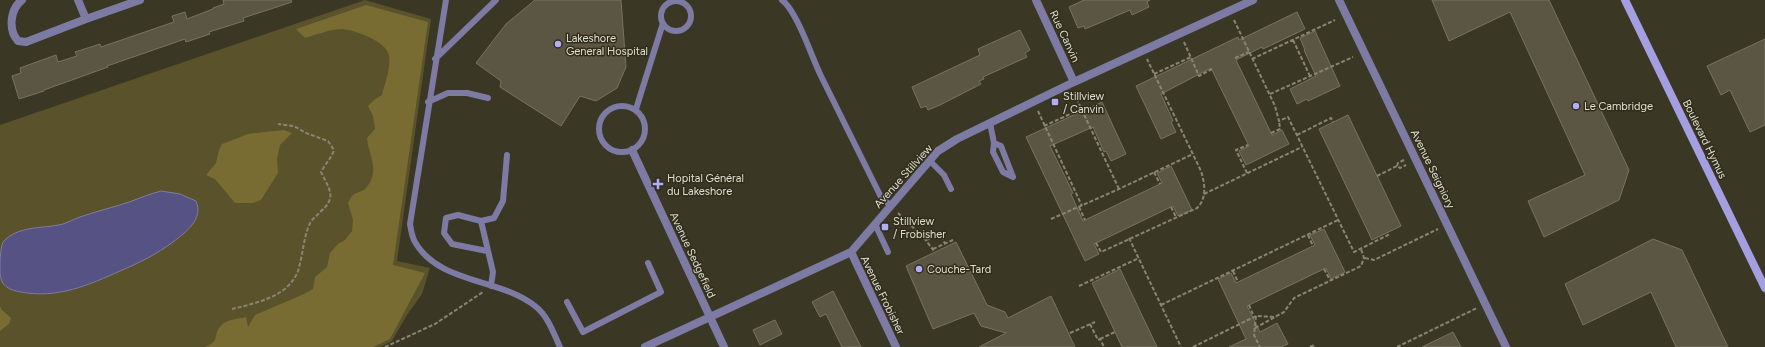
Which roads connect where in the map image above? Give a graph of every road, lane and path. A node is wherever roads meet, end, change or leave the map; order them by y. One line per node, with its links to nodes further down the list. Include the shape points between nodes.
1 (22, 0): 12 (street, via 16,4 12,18 12,35 18,41 26,42)
2 (78, 0): 12 (street)
3 (140, 0): 12 (street)
4 (446, 0): 22 (lane)
5 (496, 0): 22 (lane)
6 (1036, 0): 28 (street, Rue Canvin)
7 (1253, 0): 28 (street, Avenue Stillview)
8 (1339, 0): 119 (street, Avenue Seigniory)
9 (1625, 0): 92 (street, Boulevard Hymus)
10 (784, 1): 60 (lane, via 798,24 881,197)
11 (688, 2): 15 (lane, via 668,3 661,12); 15 (lane, via 691,19 684,28 672,30)
12 (86, 19)
13 (1234, 19): 18 (path)
14 (1335, 20): 16 (path)
15 (663, 23): 33 (lane)
16 (1294, 40): 24 (path); 27 (path)
17 (1184, 42): 19 (path)
18 (1249, 52): 21 (path); 24 (path)
19 (1191, 57): 25 (path, via 1199,76); 26 (path)
20 (1353, 57): 27 (path)
21 (1236, 58)
22 (435, 59): 32 (lane)
23 (1147, 59): 26 (path)
24 (1252, 59): 30 (path)
25 (1212, 69)
26 (1154, 74): 47 (path)
27 (1310, 76): 30 (path)
28 (1074, 82): 38 (street, Avenue Stillview)
29 (1074, 94): 34 (path)
30 (1270, 94): 36 (path)
31 (488, 98): 32 (lane, via 467,93 448,93)
32 (428, 102): 90 (lane, via 410,224 415,241 427,258 452,272)
33 (636, 109): 46 (lane, via 645,124 645,132 643,140); 46 (lane, via 624,106 612,108 604,114 599,129 603,142 609,148 620,152)
34 (1081, 109): 40 (path); 58 (path)
35 (1037, 110): 40 (path)
36 (1279, 121): 41 (path, via 1280,129); 42 (path, via 1288,117)
37 (1333, 122): 42 (path, via 1331,118)
38 (990, 123): 43 (lane); 50 (street, Avenue Stillview, via 938,151)
39 (278, 124): 97 (path, via 294,126 328,141 334,150 321,172 331,196 329,205 311,221 304,236 298,271 290,283 280,293)
40 (1044, 126): 61 (path)
41 (1271, 133)
42 (1297, 135): 45 (path)
43 (994, 143): 43 (lane, via 993,152 1003,172 1013,177 1001,146)
44 (1248, 144): 54 (path, via 1236,150)
45 (1302, 146): 54 (path); 67 (path)
46 (632, 150): 98 (street, Avenue Sedgefield)
47 (1193, 154): 53 (path); 59 (path, via 1204,179)
48 (507, 156): 68 (lane, via 503,201 494,218)
49 (1404, 160): 52 (path, via 1398,163)
50 (930, 161): 57 (lane, via 944,175); 60 (street, Avenue Stillview)
51 (1406, 165): 52 (path, via 1400,168)
52 (1398, 166): 55 (path)
53 (1154, 172): 56 (path); 58 (path)
54 (1247, 173): 59 (path)
55 (1377, 176)
56 (1160, 184)
57 (951, 189)
58 (1118, 190): 61 (path)
59 (1204, 194): 64 (path, via 1200,206)
60 (891, 206): 69 (street, Avenue Stillview)
61 (1081, 207): 65 (path); 66 (path)
62 (1171, 207): 64 (path)
63 (898, 214): 74 (path)
64 (1176, 217): 73 (path)
65 (1051, 219)
66 (1085, 220)
67 (1338, 220): 72 (path); 79 (path, via 1354,252)
68 (481, 221): 80 (lane); 80 (lane, via 458,214 446,218 444,233 452,244)
69 (875, 224): 81 (street, Avenue Stillview); 82 (lane)
70 (1438, 228): 84 (path, via 1374,260)
71 (1387, 232): 79 (path, via 1388,235)
72 (1308, 235): 78 (path); 87 (path)
73 (1129, 238): 76 (path, via 1100,252); 83 (path)
74 (926, 240): 77 (path, via 933,250); 77 (path, via 941,234)
75 (954, 240): 77 (path)
76 (1096, 243)
77 (945, 244)
78 (1313, 246)
79 (1361, 249): 84 (path)
80 (487, 251): 90 (lane, via 494,272)
81 (851, 252): 98 (street, Avenue Stillview); 111 (street, Avenue Frobisher)
82 (888, 252)
83 (1139, 258): 91 (path); 94 (path)
84 (1364, 258): 88 (path, via 1361,266)
85 (648, 263): 93 (lane, via 661,292 583,332)
86 (1324, 269): 88 (path)
87 (1233, 271): 89 (path); 94 (path)
88 (1330, 280): 100 (path, via 1294,298)
89 (1238, 282)
90 (492, 286): 107 (path, via 434,324); 108 (lane, via 517,295 535,306 548,319)
91 (1079, 286)
92 (1765, 288)
93 (567, 302)
94 (1161, 305): 113 (path)
95 (1249, 305): 99 (path)
96 (1477, 308): 118 (path)
97 (232, 309)
98 (710, 316): 109 (street, Avenue Stillview); 110 (street, Avenue Sedgefield)
99 (1255, 317): 100 (path); 103 (path); 114 (path)
100 (1277, 317): 103 (path)
101 (1096, 322): 102 (path)
102 (1090, 324): 105 (path); 106 (path, via 1098,340)
103 (1255, 328): 115 (path, via 1254,335)
104 (1115, 332): 106 (path)
105 (1070, 333)
106 (1100, 339): 112 (path)
107 (385, 347)
108 (560, 347)
109 (645, 347)
110 (724, 347)
111 (896, 347)
112 (1104, 347)
113 (1181, 347)
114 (1193, 347)
115 (1260, 347)
116 (1310, 347): 117 (path)
117 (1314, 347)
118 (1397, 347)
119 (1506, 347)

